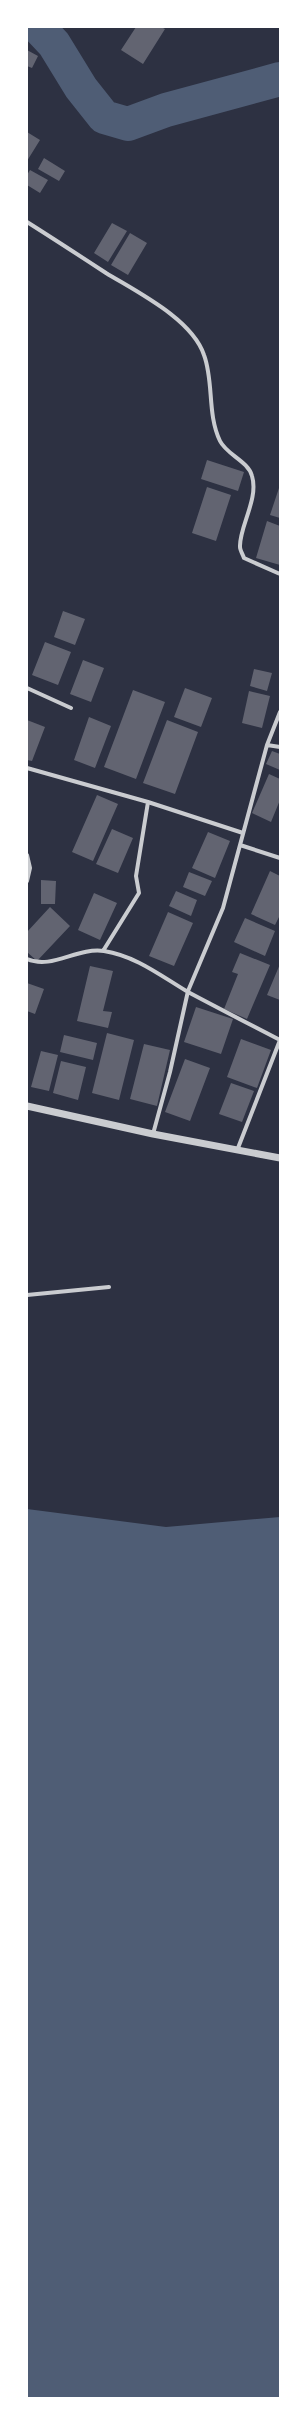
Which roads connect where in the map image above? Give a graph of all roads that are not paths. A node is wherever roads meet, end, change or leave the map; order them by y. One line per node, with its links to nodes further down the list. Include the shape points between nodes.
1 (27, 222): 2 (street, via 155,304 194,336 204,355 212,413 220,441 231,456 252,474 252,500 240,546 244,558)
2 (280, 574)
3 (27, 688): 4 (street)
4 (71, 708)
5 (280, 712): 6 (street)
6 (267, 745): 7 (street); 10 (street)
7 (280, 747)
8 (27, 768): 9 (street)
9 (148, 802): 10 (street); 15 (street, via 137,872 139,894)
10 (243, 833): 11 (street)
11 (240, 845): 13 (street); 17 (street, via 223,908)
12 (27, 856): 14 (street, via 30,868)
13 (280, 858)
14 (27, 881)
15 (103, 951): 16 (street, via 86,952 40,964); 17 (street, via 145,965)
16 (27, 960)
17 (188, 991): 18 (street); 20 (street)
18 (280, 1040): 21 (street)
19 (27, 1106): 20 (street)
20 (153, 1134): 21 (street)
21 (238, 1148): 22 (street)
22 (280, 1158)
23 (109, 1287): 24 (street)
24 (27, 1294)

